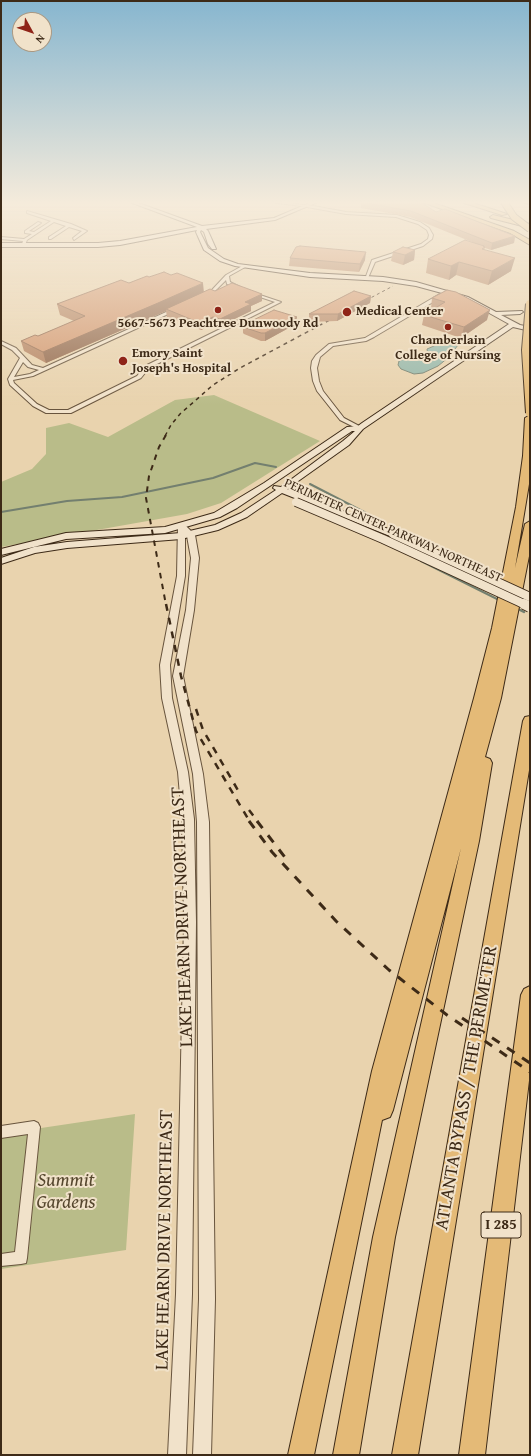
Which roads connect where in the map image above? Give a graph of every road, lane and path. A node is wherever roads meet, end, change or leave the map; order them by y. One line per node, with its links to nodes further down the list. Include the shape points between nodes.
1 (240, 269): 4 (street)
2 (266, 269): 5 (main road, via 310,275)
3 (370, 269): 5 (street)
4 (227, 276): 6 (street, via 228,283); 10 (street)
5 (366, 278): 9 (main road, via 416,284)
6 (232, 286): 7 (street); 10 (street)
7 (241, 289)
8 (248, 291): 22 (street, via 279,302 148,367 139,377 69,412 52,413 39,408 12,384)
9 (451, 293): 15 (main road); 25 (street, via 442,295 366,339 338,343 318,356 315,361 316,381 320,392 342,419)
10 (209, 294): 11 (street)
11 (201, 298)
12 (530, 304): 23 (highway, bridge, via 526,350)
13 (184, 306): 21 (street)
14 (520, 312): 15 (main road)
15 (497, 314): 16 (main road)
16 (516, 325): 17 (main road); 18 (main road); 25 (main road)
17 (530, 329)
18 (530, 337)
19 (1, 342): 20 (street)
20 (23, 358): 21 (street, via 30,366); 22 (street)
21 (44, 369): 22 (street)
22 (10, 379)
23 (530, 413)
24 (530, 418): 43 (highway, via 528,456 498,628 382,1071)
25 (362, 426): 26 (main road, via 346,443); 27 (main road, via 350,429)
26 (299, 477): 28 (main road); 29 (main road, via 297,484)
27 (267, 486): 28 (main road, PERIMETER CENTER PARKWAY NORTHEAST); 31 (main road, via 227,511)
28 (279, 491): 29 (main road, PERIMETER CENTER PARKWAY NORTHEAST); 32 (main road, via 236,519)
29 (300, 500): 36 (main road, PERIMETER CENTER PARKWAY NORTHEAST, bridge, via 393,534); 37 (main road, PERIMETER CENTER PARKWAY NORTHEAST, bridge)
30 (530, 524): 38 (highway, bridge)
31 (182, 526): 32 (street); 33 (street, LAKE HEARN DRIVE NORTHEAST); 34 (main road, via 146,532 59,538)
32 (191, 535): 33 (main road); 45 (street, LAKE HEARN DRIVE NORTHEAST, via 195,558 192,591 178,676 198,774 203,822 207,1299)
33 (181, 536): 35 (main road, via 67,545 34,550); 44 (street, LAKE HEARN DRIVE NORTHEAST, via 181,576 165,665 167,698 183,772 188,819 190,914 184,1294)
34 (1, 552)
35 (1, 560)
36 (530, 597)
37 (530, 608)
38 (494, 698): 43 (highway); 47 (highway, via 494,712 471,841 384,1237)
39 (530, 722): 48 (highway, ATLANTA BYPASS / THE PERIMETER)
40 (530, 995): 49 (highway, I 285)
41 (1, 1132): 42 (street, via 34,1127 20,1258)
42 (1, 1260)
43 (338, 1274): 46 (highway)
44 (177, 1455)
45 (202, 1455)
46 (301, 1455)
47 (346, 1455)
48 (405, 1455)
49 (472, 1455)

